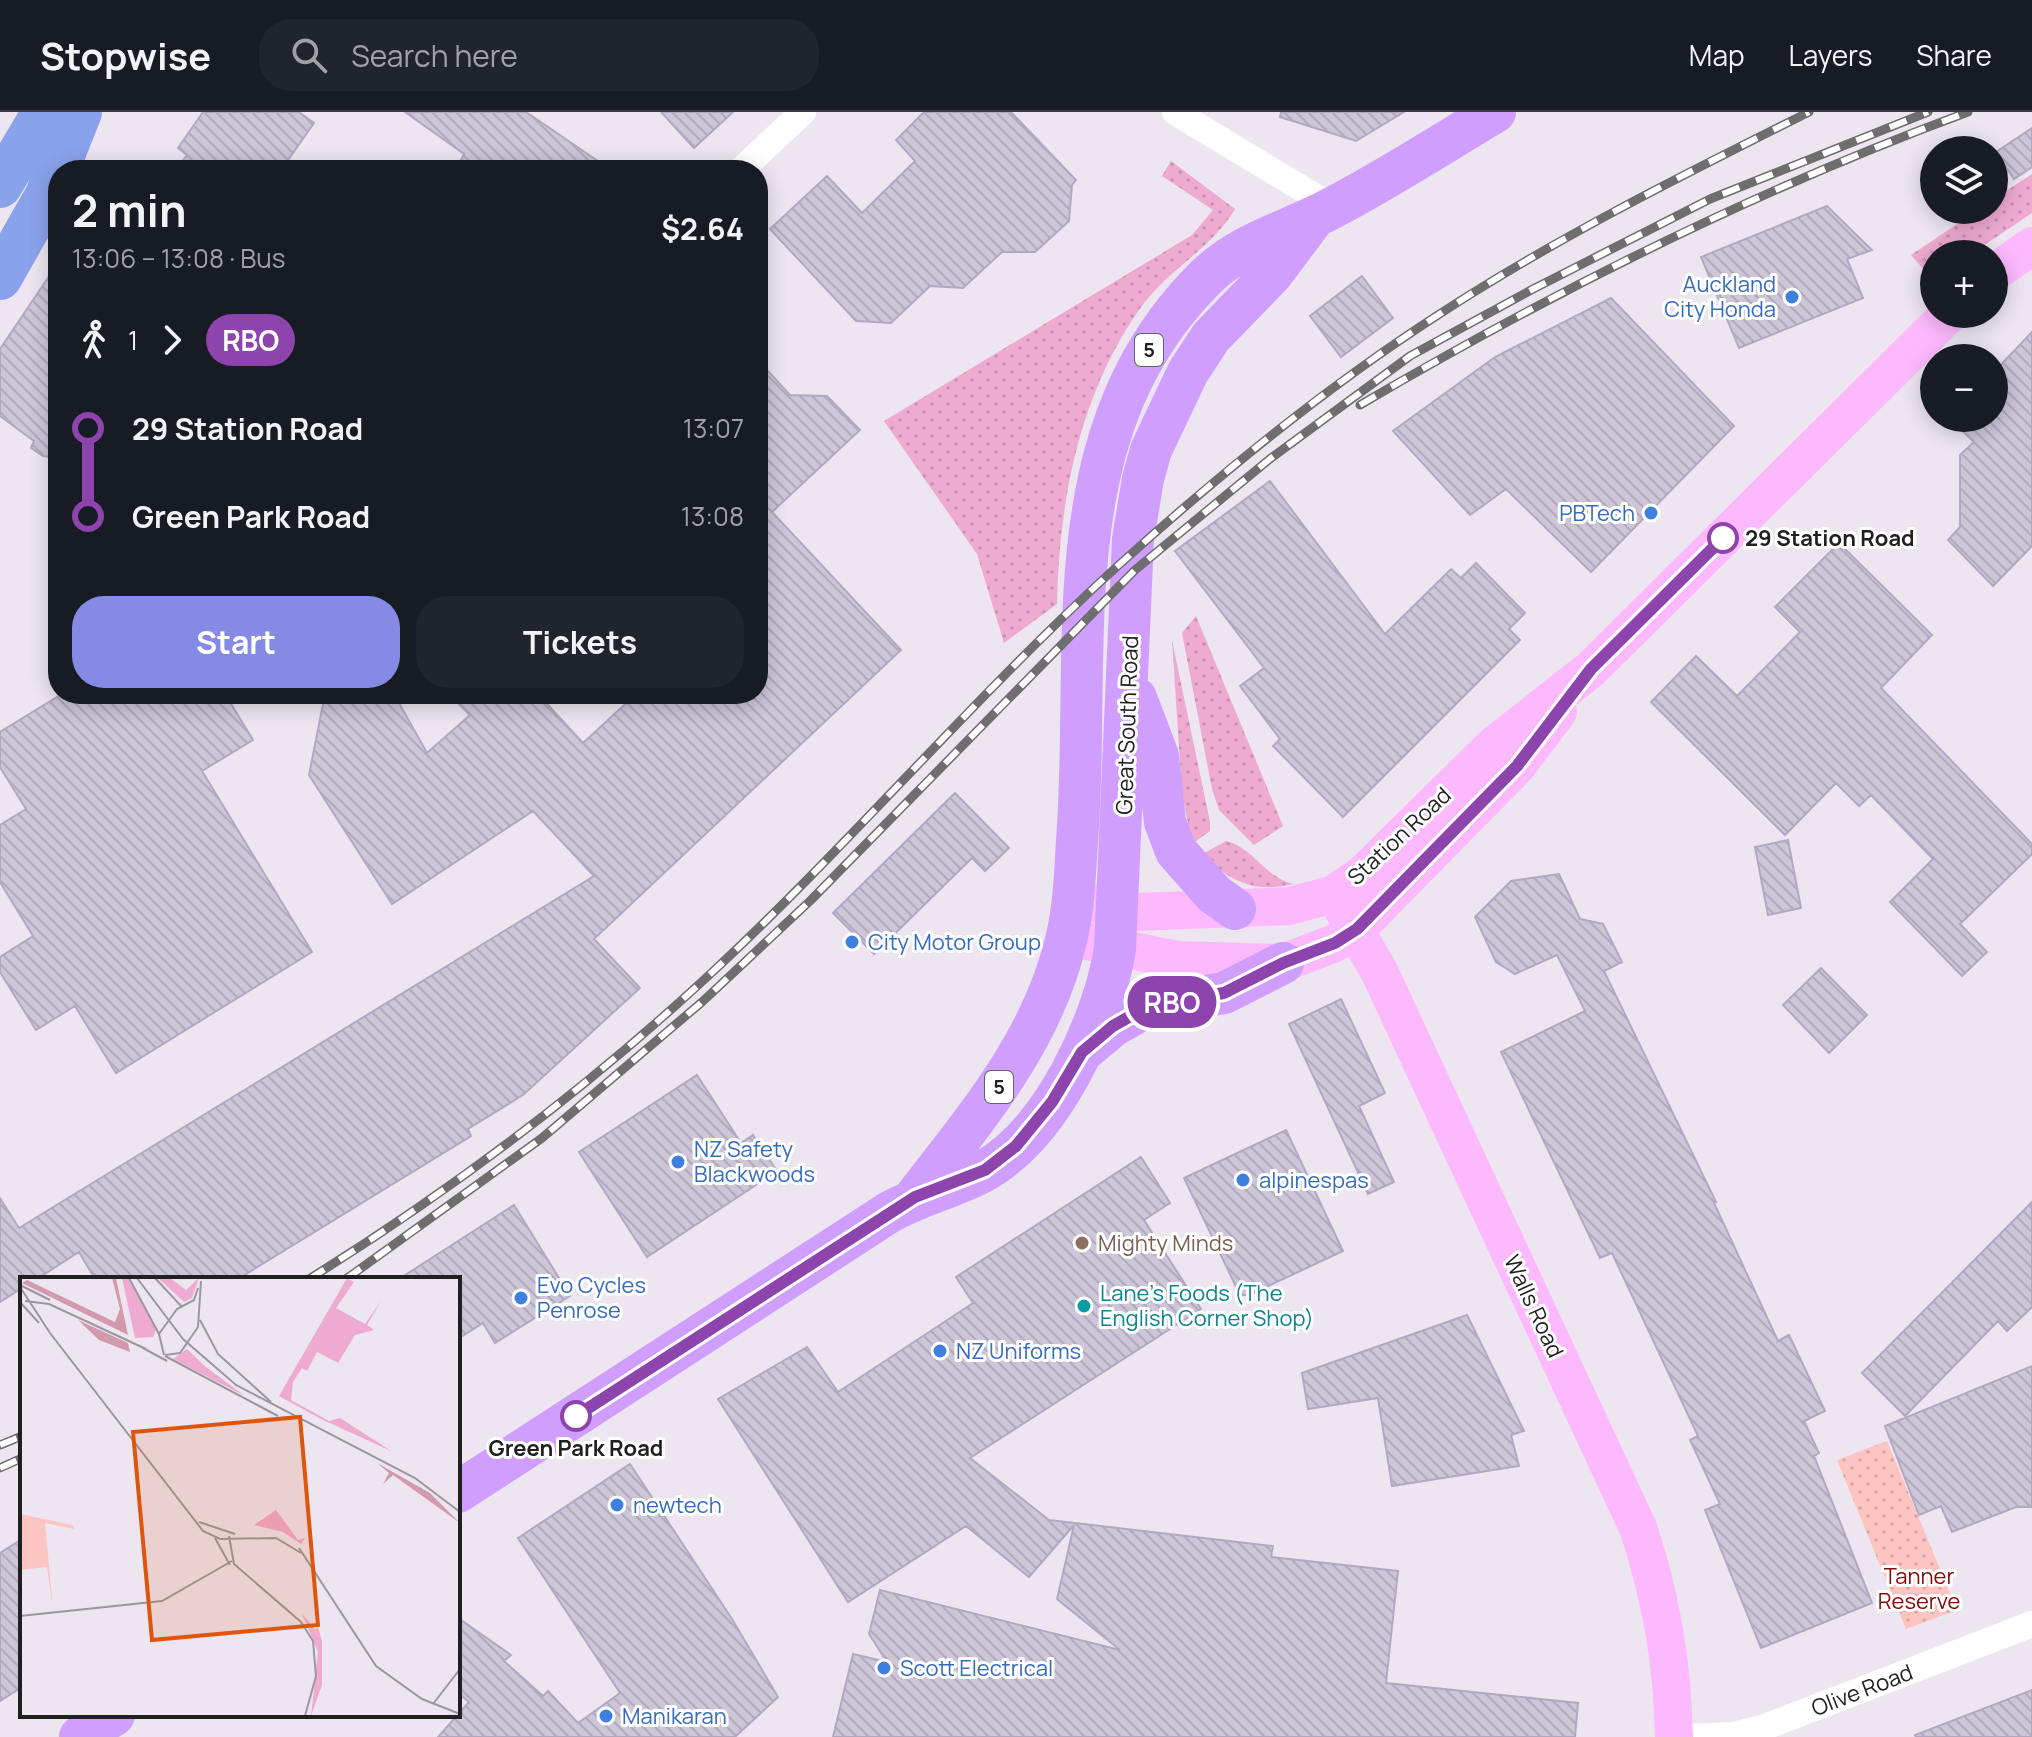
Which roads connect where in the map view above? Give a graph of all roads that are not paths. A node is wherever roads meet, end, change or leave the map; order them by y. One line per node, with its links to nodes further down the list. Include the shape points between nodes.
1 (44, 112): 8 (highway)
2 (80, 112): 6 (highway)
3 (803, 112): 7 (street)
4 (1175, 112): 10 (street)
5 (1495, 112): 10 (main road, Great South Road / 5)
6 (61, 160)
7 (752, 160)
8 (0, 186)
9 (48, 192): 13 (highway)
10 (1324, 213): 16 (main road, Great South Road / 5, via 1211,337 1151,450 1137,508); 19 (main road, Great South Road / 5, via 1244,248 1208,276 1166,325 1137,372 1104,450 1087,556 1081,792)
11 (2032, 246): 12 (main road)
12 (2008, 263)
13 (0, 278)
14 (1935, 328): 15 (main road, Station Road)
15 (1591, 669): 17 (main road, Station Road, via 1493,746 1363,874); 21 (main road, Station Road, via 1517,766)
16 (1130, 682): 18 (main road, via 1158,756 1165,822 1176,851); 20 (main road, Great South Road / 5)
17 (1334, 894): 18 (main road, Station Road, via 1290,906); 21 (main road, Walls Road)
18 (1235, 909): 20 (main road, Station Road)
19 (1070, 918): 20 (main road, Station Road); 24 (main road, Great South Road / 5, via 1049,993 1011,1069)
20 (1117, 929): 22 (main road, Station Road, via 1178,960); 23 (main road, Great South Road / 5, via 1109,984)
21 (1357, 929): 22 (main road, Station Road); 29 (main road, Walls Road, via 1639,1530 1662,1603)
22 (1283, 963): 23 (main road, via 1224,993 1150,1005)
23 (1082, 1052): 24 (main road, Great South Road / 5, via 1052,1102 1016,1146 985,1170)
24 (915, 1197): 25 (main road, Great South Road / 5)
25 (460, 1491)
26 (2032, 1624): 30 (street, Olive Road, via 1765,1727)
27 (111, 1717): 28 (main road)
28 (80, 1737)
29 (1674, 1737)
30 (1687, 1737)

